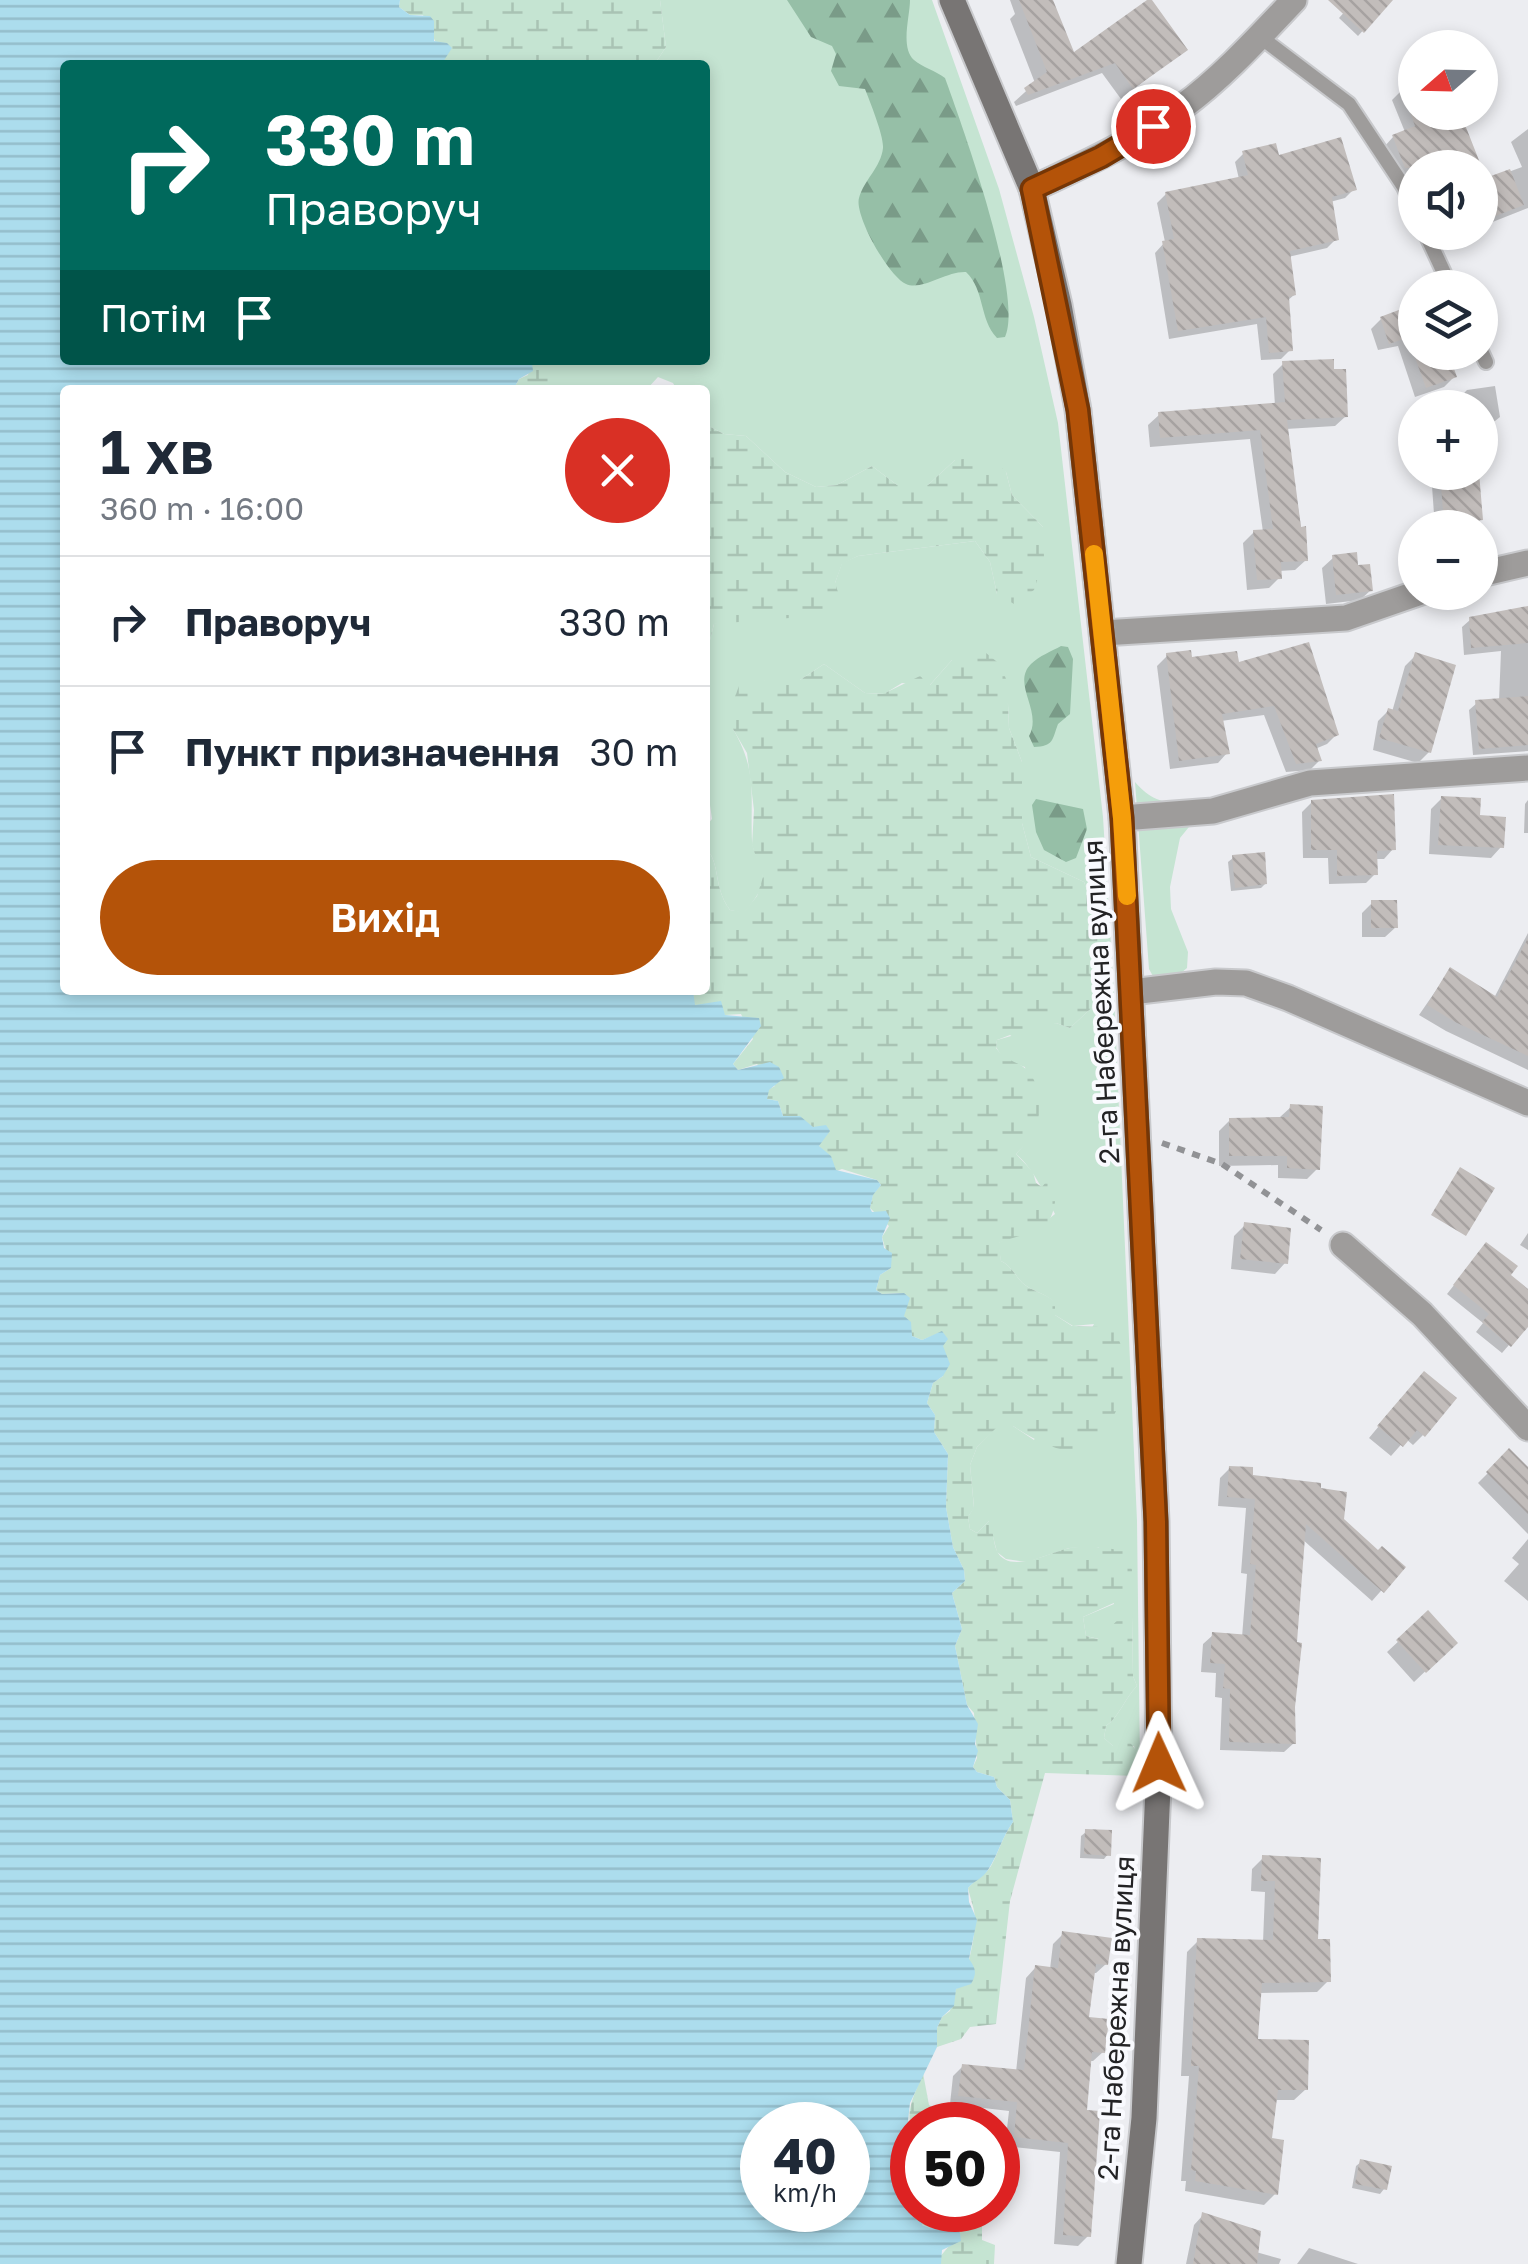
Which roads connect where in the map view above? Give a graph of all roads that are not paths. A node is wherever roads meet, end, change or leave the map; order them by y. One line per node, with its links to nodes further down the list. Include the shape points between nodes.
1 (952, 0): 5 (main road, 2-га Набережна вулиця)
2 (1294, 0): 3 (street)
3 (1260, 36): 4 (lane, via 1348,104); 5 (street, via 1178,110)
4 (1398, 177)
5 (1032, 189): 9 (main road, 2-га Набережна вулиця, via 1078,410)
6 (1528, 562): 7 (street)
7 (1498, 570)
8 (1398, 600): 9 (street, via 1346,618)
9 (1103, 633): 11 (main road, 2-га Набережна вулиця)
10 (1528, 768): 11 (street, via 1310,783 1213,811)
11 (1122, 818): 12 (main road, 2-га Набережна вулиця)
12 (1132, 992): 13 (street, via 1246,984); 16 (main road, 2-га Набережна вулиця, via 1156,1522 1159,1763 1144,2118)
13 (1528, 1103)
14 (1342, 1245): 15 (street, via 1422,1314)
15 (1528, 1428)
16 (1130, 2264)

